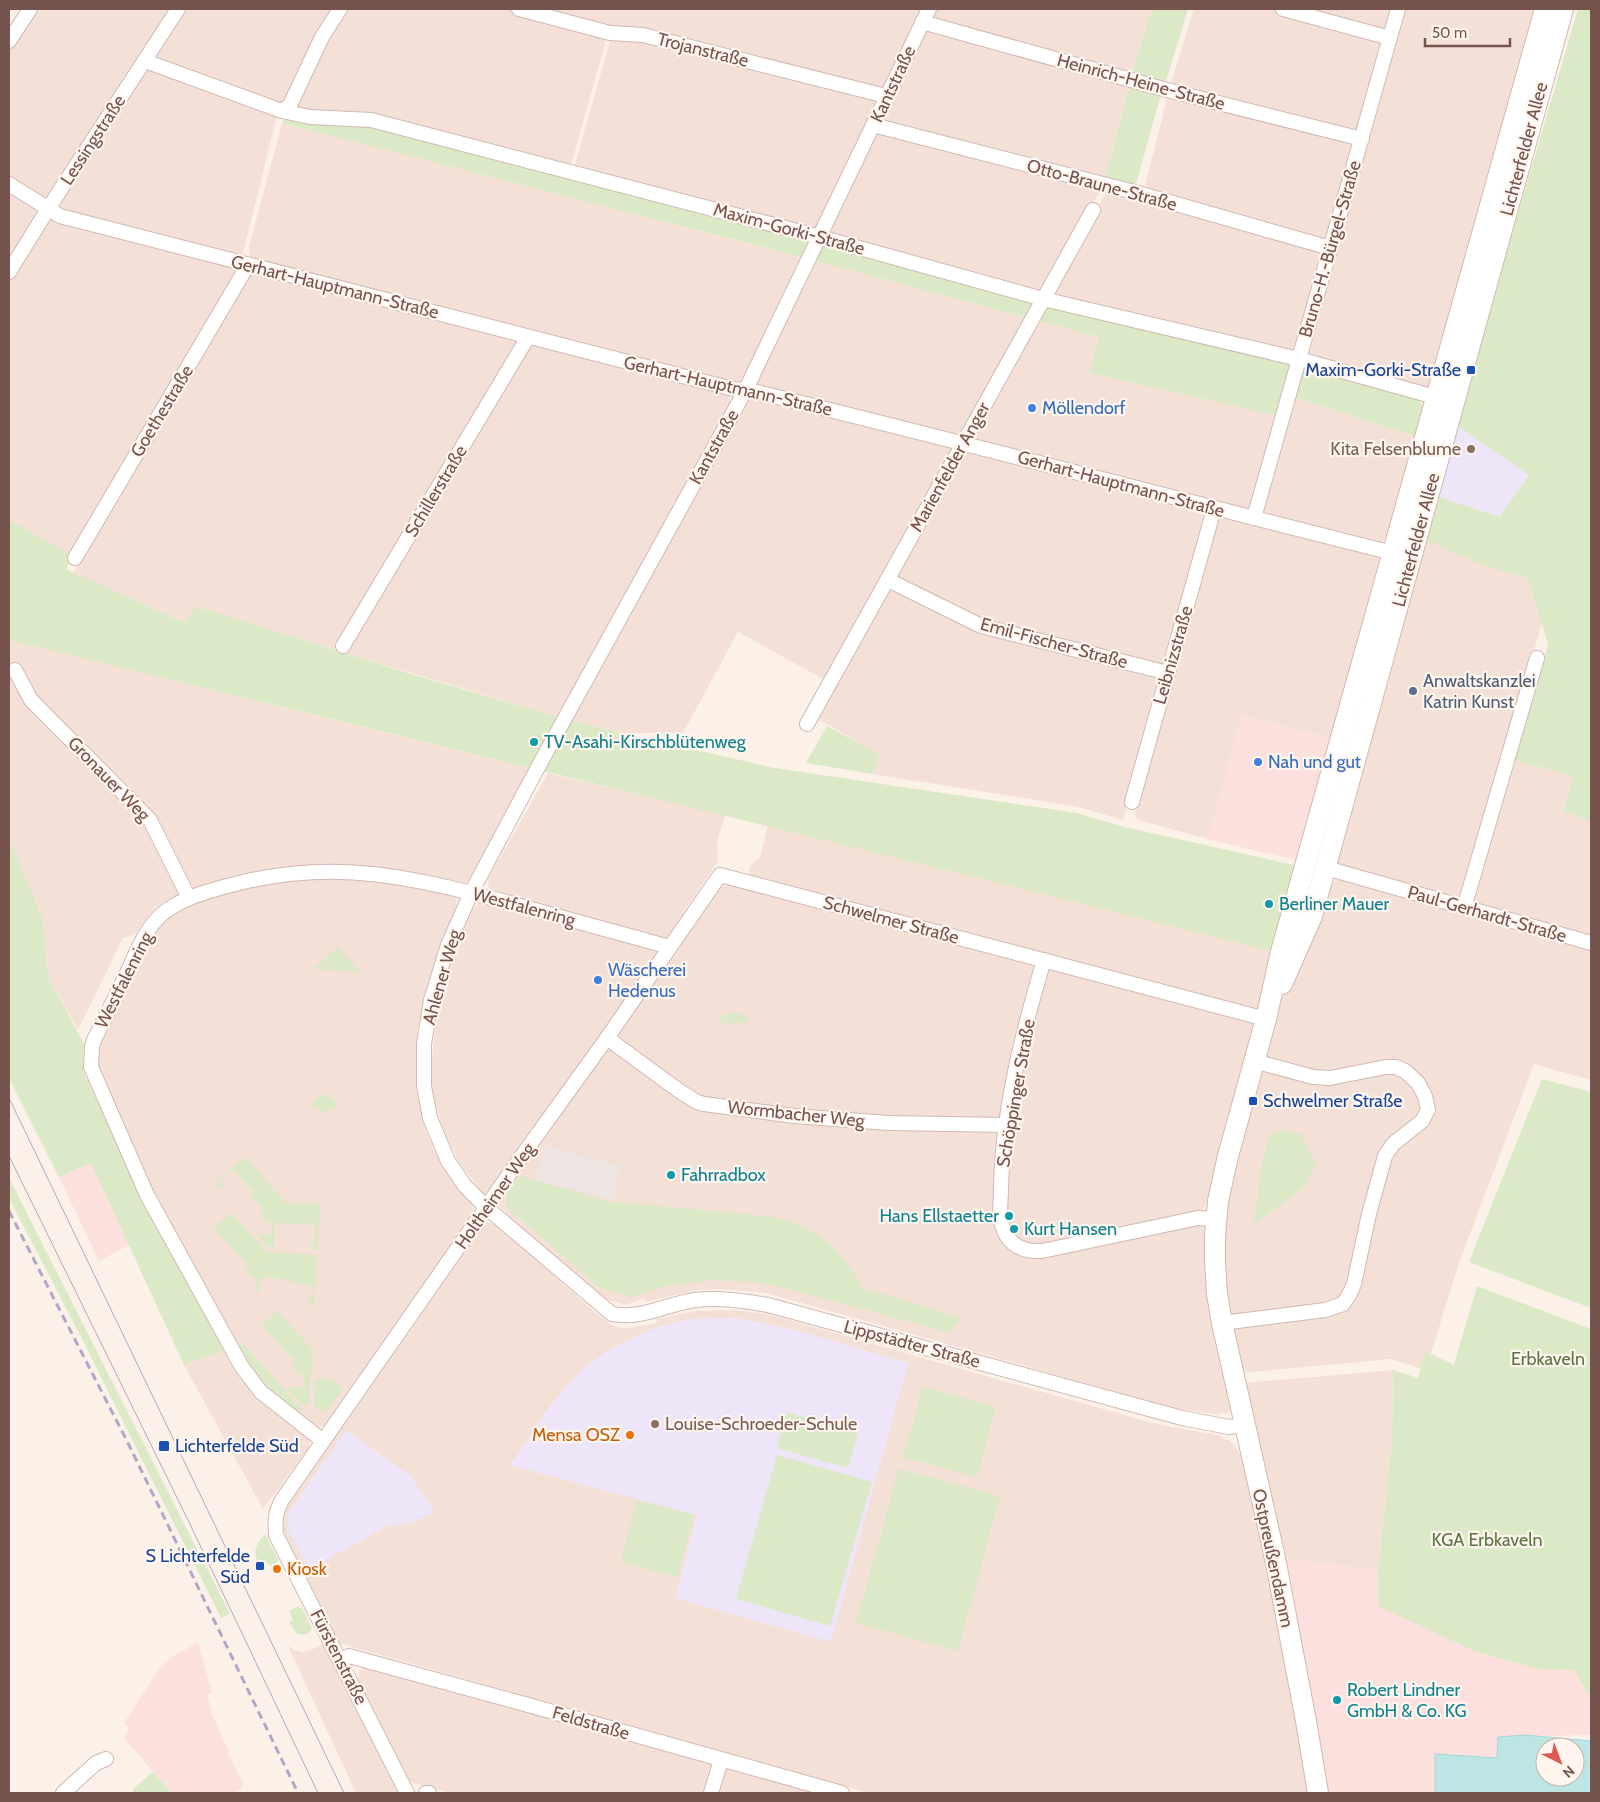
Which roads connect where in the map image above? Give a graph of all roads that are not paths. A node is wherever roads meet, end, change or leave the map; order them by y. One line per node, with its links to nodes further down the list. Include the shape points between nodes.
1 (30, 9): 12 (street)
2 (178, 9): 13 (street, Lessingstraße)
3 (340, 9): 15 (street, via 322,37 290,105)
4 (519, 9): 14 (street, Trojanstraße, via 610,33 643,35)
5 (928, 9): 10 (street, Kantstraße)
6 (1283, 9): 11 (street)
7 (1398, 9): 11 (street, Bruno-H.-Bürgel-Straße)
8 (1545, 9): 29 (main road, Lichterfelder Allee)
9 (1562, 9): 33 (main road, Lichterfelder Allee)
10 (922, 22): 14 (street, Kantstraße); 17 (street, Heinrich-Heine-Straße, via 1167,90)
11 (1390, 38): 17 (street, Bruno-H.-Bürgel-Straße)
12 (9, 41)
13 (145, 61): 15 (street, Maxim-Gorki-Straße); 19 (street, Lessingstraße)
14 (886, 96): 16 (street, Kantstraße)
15 (282, 111): 21 (street, Maxim-Gorki-Straße, via 310,118 371,120)
16 (873, 125): 21 (street, Kantstraße); 22 (street, Otto-Braune-Straße, via 1138,193)
17 (1362, 139): 22 (street, Bruno-H.-Bürgel-Straße)
18 (9, 184): 19 (street, Gerhart-Hauptmann-Straße)
19 (48, 208): 23 (street, Gerhart-Hauptmann-Straße, via 60,216); 24 (street, Lessingstraße)
20 (1092, 210): 25 (street, Marienfelder Anger)
21 (820, 237): 25 (street, Maxim-Gorki-Straße); 28 (street, Kantstraße)
22 (1330, 248): 27 (street, Bruno-H.-Bürgel-Straße)
23 (248, 265): 26 (street, Gerhart-Hauptmann-Straße); 34 (street, Goethestraße)
24 (9, 272)
25 (1043, 299): 27 (street, Maxim-Gorki-Straße); 30 (street, Marienfelder Anger)
26 (528, 337): 28 (street, Gerhart-Hauptmann-Straße); 36 (street, Schillerstraße)
27 (1299, 359): 29 (street, Maxim-Gorki-Straße); 32 (street, Bruno-H.-Bürgel-Straße)
28 (745, 391): 30 (street, Gerhart-Hauptmann-Straße); 41 (street, Kantstraße)
29 (1435, 397): 33 (main road, Lichterfelder Allee)
30 (964, 443): 31 (street, Gerhart-Hauptmann-Straße); 35 (street, Marienfelder Anger)
31 (1214, 509): 32 (street, Gerhart-Hauptmann-Straße); 39 (street, Leibnizstraße)
32 (1254, 518): 33 (street, Gerhart-Hauptmann-Straße)
33 (1402, 555): 43 (main road, Lichterfelder Allee); 44 (main road, Lichterfelder Allee)
34 (75, 558)
35 (888, 580): 39 (street, Emil-Fischer-Straße, via 981,626); 40 (street, Marienfelder Anger)
36 (344, 646)
37 (1537, 658): 48 (street)
38 (15, 670): 47 (street, Gronauer Weg, via 31,700 150,820)
39 (1168, 673): 42 (street, Leibnizstraße)
40 (808, 724)
41 (536, 769): 46 (street, Ahlener Weg)
42 (1132, 802)
43 (1305, 865): 44 (main road); 51 (main road, Lichterfelder Allee)
44 (1326, 868): 48 (street, Paul-Gerhardt-Straße); 51 (main road, Lichterfelder Allee, via 1312,916)
45 (720, 875): 50 (street, Holtheimer Weg); 52 (street, Schwelmer Straße)
46 (471, 893): 47 (street, Westfalenring, via 374,873 322,871 266,877); 50 (street, Westfalenring); 57 (street, Ahlener Weg, via 448,945 431,1000 424,1044 424,1086 430,1118 448,1161 465,1186)
47 (189, 898): 62 (street, Westfalenring, via 162,914 146,932 94,1040 91,1066 147,1195 242,1367 261,1392)
48 (1464, 908): 49 (street, Paul-Gerhardt-Straße)
49 (1591, 943)
50 (670, 947): 54 (street, Holtheimer Weg)
51 (1287, 957): 53 (main road, Ostpreußendamm)
52 (1044, 960): 53 (street, Schwelmer Straße); 56 (street, Schöppinger Straße, via 1018,1060)
53 (1266, 1019): 55 (main road, Ostpreußendamm)
54 (607, 1038): 56 (street, Wormbacher Weg, via 678,1090 704,1104 888,1124); 57 (street, Holtheimer Weg)
55 (1254, 1061): 58 (main road, Ostpreußendamm, via 1228,1156); 60 (street, via 1313,1077 1330,1078 1396,1067 1418,1084 1428,1110 1422,1121 1393,1144 1385,1156 1354,1284 1343,1304 1324,1310)
56 (1006, 1125): 58 (street, Schöppinger Straße, via 1000,1217 1007,1238 1015,1246 1031,1252 1198,1218)
57 (487, 1208): 59 (street, Ahlener Weg); 62 (street, Holtheimer Weg)
58 (1216, 1219): 60 (main road, Ostpreußendamm, via 1214,1262)
59 (584, 1292): 61 (street, Lippstädter Straße, via 612,1314 622,1316 634,1316 695,1300 723,1299 768,1305 1182,1418 1229,1428)
60 (1222, 1323): 61 (main road, Ostpreußendamm)
61 (1244, 1425): 71 (main road, Ostpreußendamm, via 1275,1558)
62 (323, 1441): 63 (street, Holtheimer Weg, via 282,1500)
63 (274, 1519): 64 (street, Fürstenstraße, via 276,1535)
64 (340, 1660): 66 (street, Feldstraße, via 349,1656); 68 (street, Fürstenstraße)
65 (106, 1760): 67 (street, via 96,1764)
66 (721, 1760): 69 (street); 70 (street, Feldstraße)
67 (63, 1793)
68 (407, 1793)
69 (711, 1793)
70 (842, 1793)
71 (1318, 1793)

